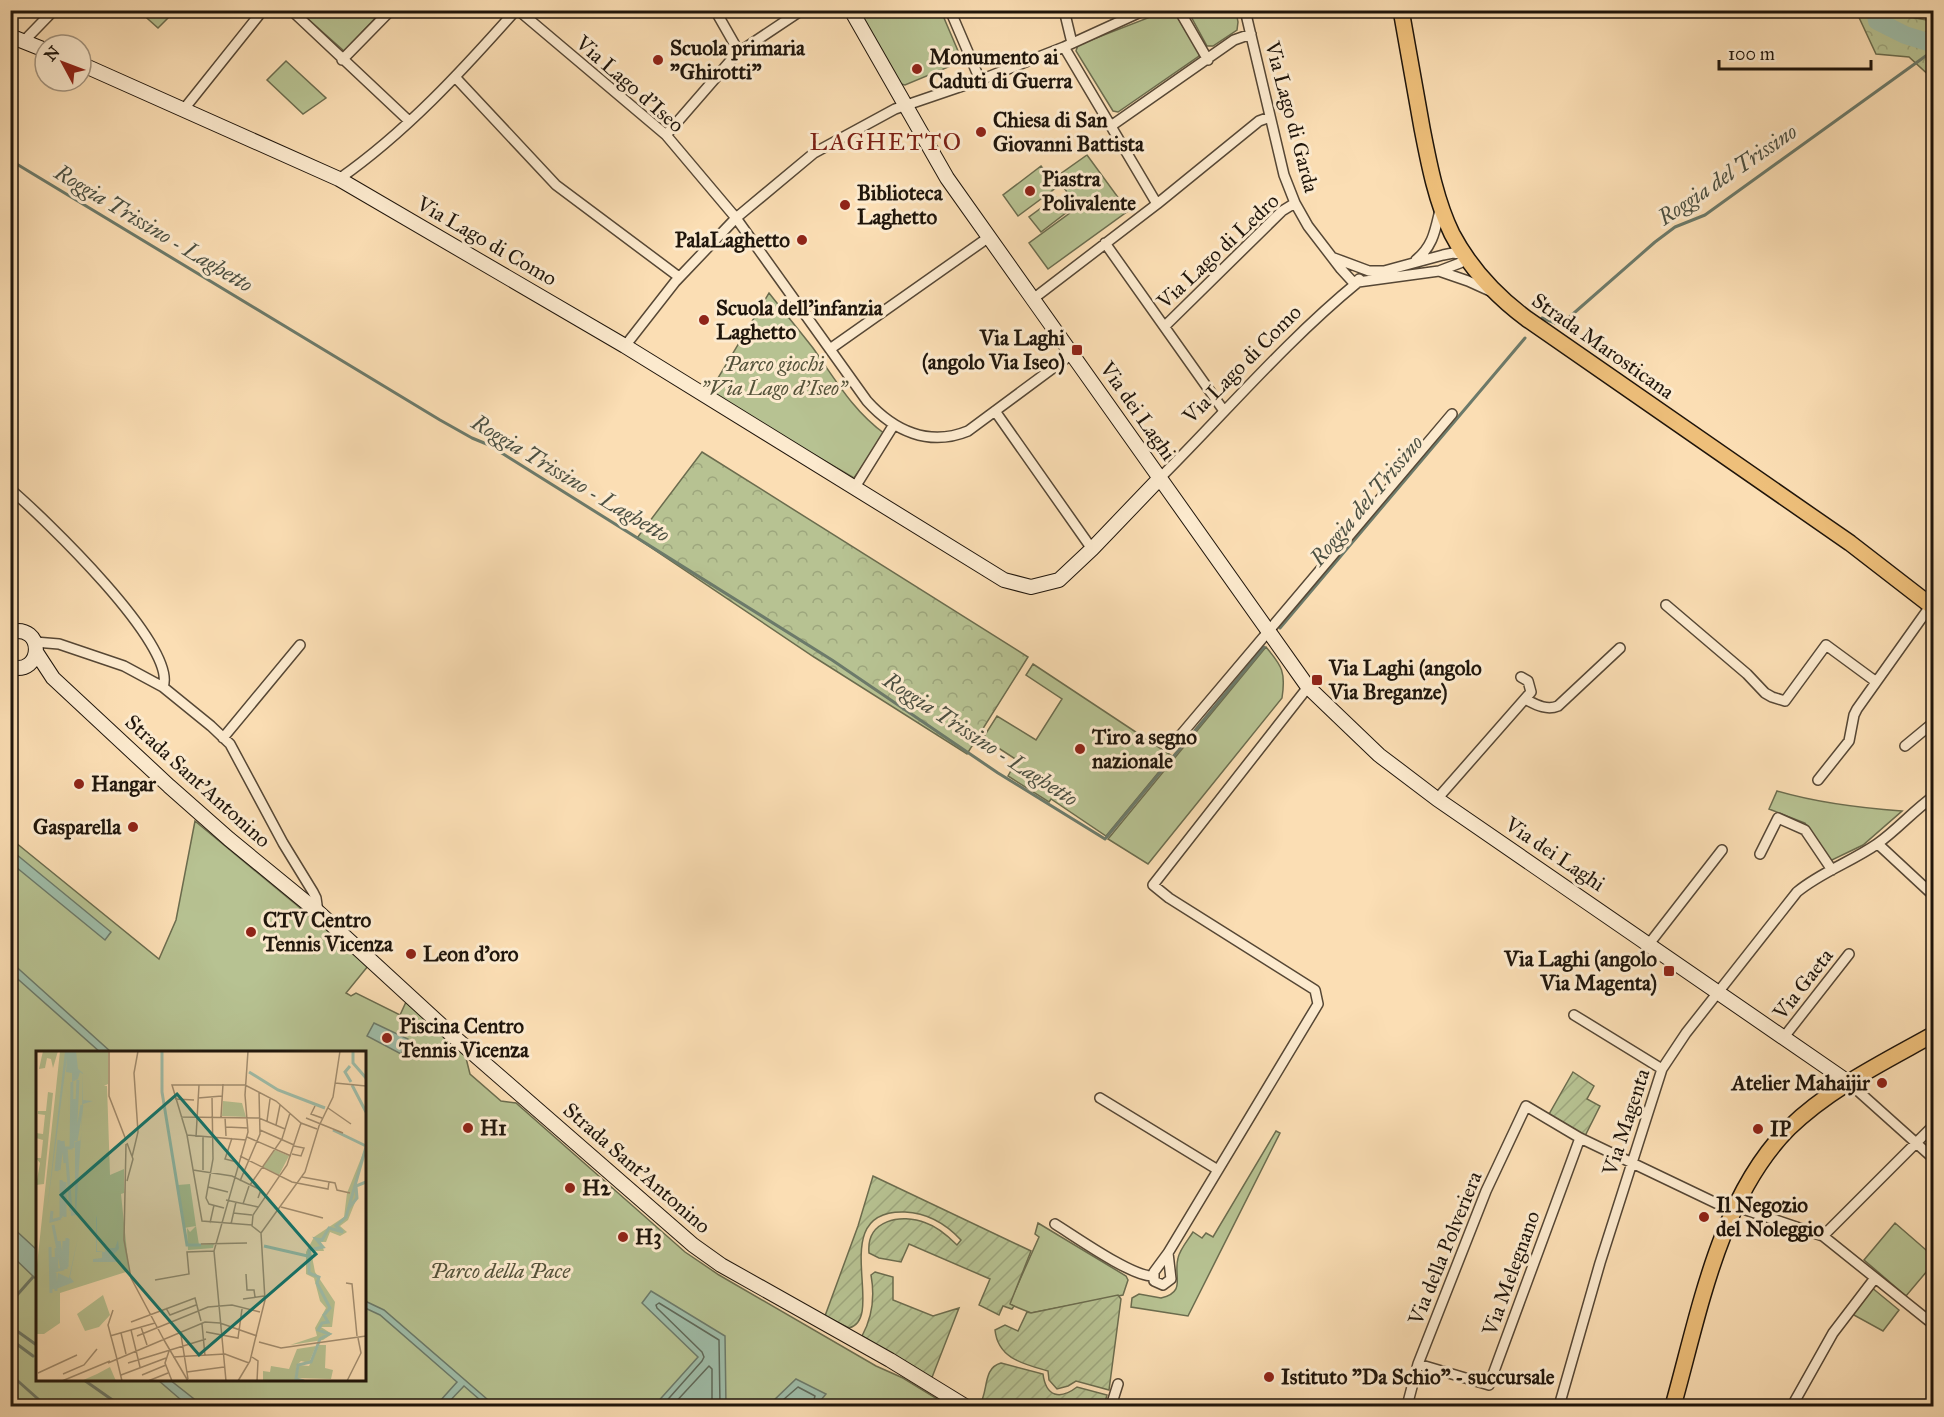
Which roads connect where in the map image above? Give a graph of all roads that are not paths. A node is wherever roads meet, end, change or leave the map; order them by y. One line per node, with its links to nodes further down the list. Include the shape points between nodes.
1 (54, 10): 17 (street)
2 (263, 10): 27 (street)
3 (291, 10): 21 (street)
4 (391, 10): 21 (street)
5 (517, 10): 24 (street); 31 (street, Via Lago d'Iseo)
6 (715, 10): 20 (street)
7 (802, 10): 20 (street)
8 (851, 10): 26 (street, Via dei Laghi)
9 (950, 10): 25 (street)
10 (1064, 10): 19 (street)
11 (1145, 10): 19 (street)
12 (1179, 10): 22 (street)
13 (1245, 10): 15 (street, Via Lago di Garda)
14 (1401, 10): 35 (main road, Strada Marosticana, via 1428,159)
15 (1251, 34): 22 (street, via 1234,40); 28 (street, Via Lago di Garda)
16 (10, 36): 17 (street)
17 (24, 42): 18 (street)
18 (33, 45)
19 (1068, 45): 25 (street); 30 (street)
20 (735, 56): 31 (street)
21 (342, 60): 29 (street)
22 (1208, 60): 30 (street)
23 (93, 69): 27 (street, Via Lago di Como)
24 (455, 77): 29 (street); 44 (street, via 556,185)
25 (980, 80): 26 (street)
26 (904, 105): 36 (street, via 814,153); 37 (street, Via dei Laghi, via 947,178)
27 (184, 109): 32 (street, Via Lago di Como)
28 (1270, 117): 33 (street, Via Lago di Garda); 34 (street, via 1259,121)
29 (410, 121): 32 (street)
30 (1111, 126): 34 (street)
31 (666, 135): 36 (street, Via Lago d'Iseo)
32 (339, 179): 49 (street, Via Lago di Como)
33 (1295, 203): 40 (street, Via Lago di Garda); 48 (street, Via Lago di Ledro, via 1282,211)
34 (1157, 204): 38 (street)
35 (1441, 207): 39 (main road, Strada Marosticana); 41 (street, via 1427,251)
36 (736, 218): 44 (street); 50 (street, Via Lago d'Iseo)
37 (989, 237): 47 (street, Via dei Laghi); 50 (street)
38 (1105, 243): 47 (street); 48 (street)
39 (1466, 255): 41 (street, Via Lago di Garda, via 1453,253); 43 (street, via 1460,263); 46 (main road, Strada Marosticana)
40 (1334, 258): 42 (street, Via Lago di Garda); 45 (street, Via Lago di Garda)
41 (1414, 262): 42 (street, Via Lago di Garda, via 1384,271)
42 (1360, 268): 45 (street)
43 (1439, 271): 45 (street); 46 (street)
44 (679, 277): 49 (street)
45 (1358, 282): 53 (street, Via Lago di Como)
46 (1497, 295): 61 (main road, Strada Marosticana, via 1850,543)
47 (1033, 299): 51 (street, Via dei Laghi)
48 (1165, 326): 53 (street)
49 (625, 346): 57 (street, Via Lago di Como)
50 (830, 349): 55 (street, Via Lago d'Iseo, via 867,401)
51 (1072, 354): 52 (street, Via Lago d'Iseo); 56 (street, Via dei Laghi)
52 (994, 411): 55 (street, Via Lago d'Iseo, via 968,431 952,437 921,436); 59 (street)
53 (1224, 411): 56 (street, Via Lago di Como)
54 (1452, 414): 63 (street)
55 (893, 426): 57 (street)
56 (1160, 478): 59 (street, Via Lago di Como); 63 (street, Via dei Laghi)
57 (855, 487): 59 (street, Via Lago di Como, via 1004,580 1031,587 1059,580)
58 (10, 489): 71 (street, via 71,547 140,627 162,662)
59 (1092, 549)
60 (1666, 605): 70 (street, via 1765,693 1780,700 1785,701 1826,645)
61 (1932, 607): 70 (street)
62 (11, 631): 65 (street, Strada Sant'Antonino, via 28,633)
63 (1268, 632): 72 (street, Via dei Laghi); 75 (street)
64 (300, 645): 76 (street)
65 (36, 647): 67 (street, Strada Sant'Antonino, via 31,663); 69 (street, Strada Sant'Antonino); 71 (street, Strada Sant'Antonino, via 59,644 124,666)
66 (1620, 648): 73 (street, via 1558,706 1544,707)
67 (15, 668): 69 (street, Strada Sant'Antonino)
68 (1521, 677): 73 (street, via 1530,686 1531,692)
69 (53, 678): 86 (street, Strada Sant'Antonino, via 229,839)
70 (1875, 681): 78 (street, via 1854,714 1850,741)
71 (163, 687): 76 (street, Strada Sant'Antonino)
72 (1308, 687): 80 (street, Via dei Laghi, via 1379,754); 101 (street, via 1153,885 1315,990 1318,1004)
73 (1525, 699): 80 (street)
74 (1934, 722): 77 (street)
75 (1179, 737)
76 (223, 738): 86 (street, Strada Sant'Antonino, via 230,744 313,892)
77 (1905, 747)
78 (1818, 780)
79 (1930, 798): 81 (street, Via Magenta)
80 (1437, 799): 87 (street, Via dei Laghi)
81 (1878, 844): 84 (street, Via Magenta); 85 (street)
82 (1722, 850): 87 (street)
83 (1760, 854): 84 (street, via 1778,818 1804,830)
84 (1832, 870): 89 (street, Via Magenta, via 1797,892)
85 (1934, 896)
86 (318, 912): 112 (street, Strada Sant'Antonino, via 574,1144 693,1245)
87 (1649, 944): 89 (street, Via dei Laghi)
88 (1849, 954): 92 (street, Via Gaeta)
89 (1719, 992): 92 (street, Via dei Laghi); 93 (street, Via Magenta)
90 (1574, 1015): 93 (street)
91 (1934, 1034): 94 (main road)
92 (1784, 1037): 94 (street, Via dei Laghi)
93 (1662, 1069): 100 (street, Via Magenta)
94 (1848, 1082): 98 (street); 116 (main road, via 1790,1127 1747,1183 1717,1251)
95 (1100, 1098): 101 (street)
96 (1934, 1125): 98 (street)
97 (1580, 1138): 100 (street); 110 (street, Via Melegnano, via 1489,1385); 110 (street, Via della Polveriera, via 1526,1106 1486,1191)
98 (1915, 1143): 99 (street); 105 (street)
99 (1934, 1159)
100 (1631, 1162): 102 (street); 115 (street, Via Magenta)
101 (1218, 1170): 106 (street)
102 (1720, 1205)
103 (1746, 1210): 105 (street)
104 (1055, 1224): 107 (street, via 1128,1268)
105 (1823, 1236): 108 (street)
106 (1168, 1253): 107 (street); 107 (street, via 1171,1279 1163,1285)
107 (1152, 1276)
108 (1875, 1278): 109 (street); 117 (street, via 1833,1333)
109 (1934, 1325)
110 (1418, 1364): 114 (street, Via della Polveriera)
111 (1118, 1384): 113 (street)
112 (965, 1407)
113 (1111, 1407)
114 (1407, 1407)
115 (1559, 1407)
116 (1673, 1407)
117 (1792, 1407)

